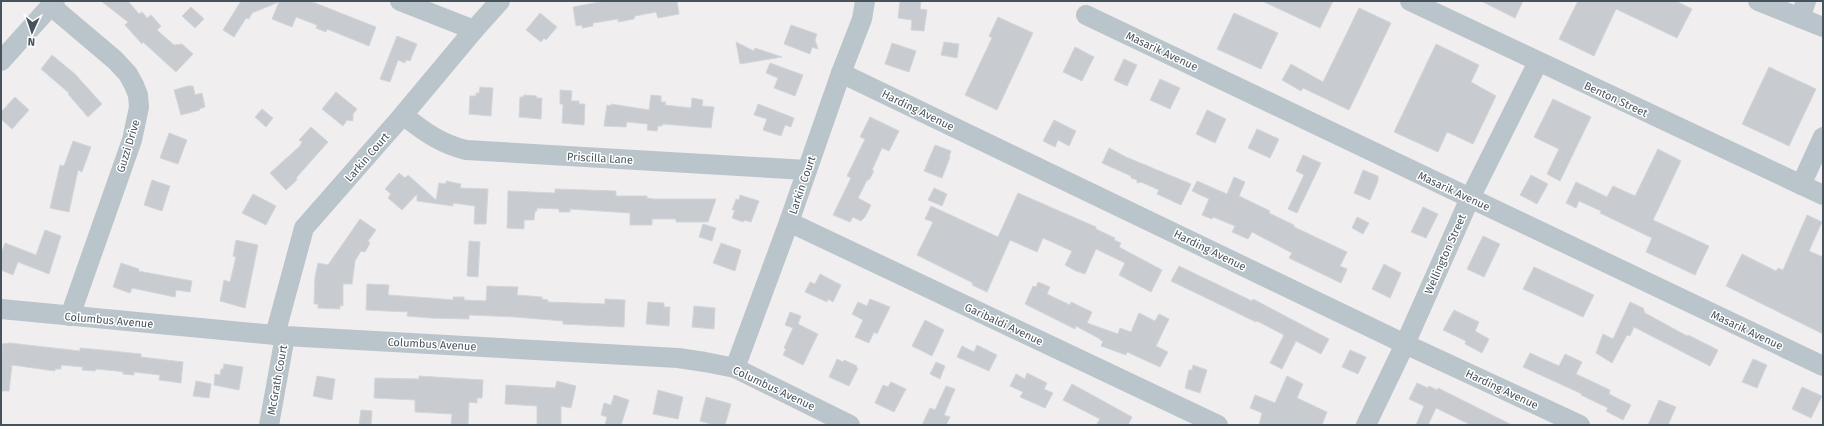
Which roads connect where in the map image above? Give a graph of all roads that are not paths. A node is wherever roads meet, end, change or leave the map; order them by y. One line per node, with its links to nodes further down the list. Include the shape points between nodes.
1 (400, 1): 10 (street)
2 (500, 1): 10 (street, Larkin Court)
3 (865, 1): 13 (street, Larkin Court, via 862,19)
4 (1410, 1): 12 (street, Benton Street)
5 (1758, 1): 7 (street)
6 (53, 3): 11 (street); 22 (street, Guzzi Drive, via 128,74 138,95 139,107 132,140)
7 (1803, 10): 9 (street)
8 (1086, 15): 19 (street, Masarik Avenue)
9 (1823, 27)
10 (474, 30): 14 (street, Larkin Court)
11 (1, 61)
12 (1538, 62): 17 (street, Benton Street); 19 (street, Wellington Street)
13 (841, 73): 16 (street, Larkin Court); 24 (street, Harding Avenue)
14 (403, 115): 16 (street, Priscilla Lane, via 432,137 466,150); 23 (street, Larkin Court, via 304,228)
15 (1823, 137): 17 (street)
16 (807, 170): 20 (street, Larkin Court)
17 (1801, 185): 18 (street, Benton Street)
18 (1823, 195)
19 (1470, 198): 24 (street, Wellington Street); 25 (street, Masarik Avenue)
20 (789, 222): 26 (street, Larkin Court); 29 (street, Garibaldi Avenue)
21 (1, 309): 22 (street, Columbus Avenue)
22 (70, 316): 23 (street, Columbus Avenue)
23 (280, 335): 26 (street, Columbus Avenue, via 678,358); 27 (street, McGrath Court)
24 (1405, 344): 30 (street, Wellington Street); 31 (street, Harding Avenue)
25 (1823, 366)
26 (735, 368): 28 (street, Columbus Avenue)
27 (269, 425)
28 (850, 425)
29 (1218, 425)
30 (1366, 425)
31 (1580, 425)

